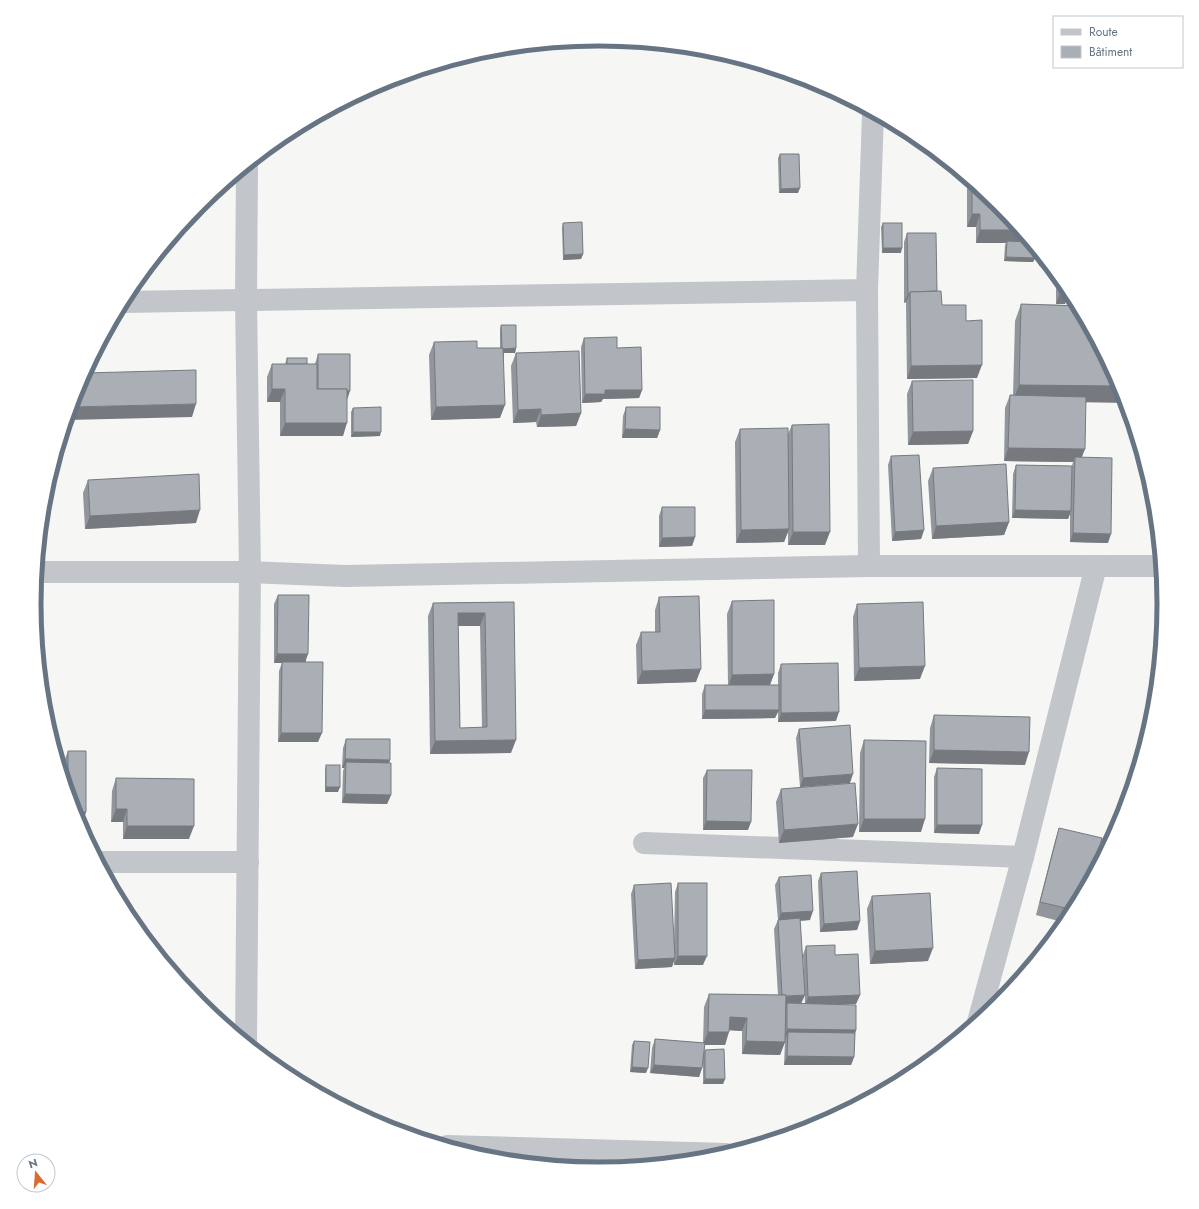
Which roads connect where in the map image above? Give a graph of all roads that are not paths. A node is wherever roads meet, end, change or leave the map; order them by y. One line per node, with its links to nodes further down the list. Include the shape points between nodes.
1 (873, 118): 3 (street)
2 (247, 172): 4 (street)
3 (867, 290): 4 (street); 6 (street)
4 (246, 300): 5 (street); 10 (street)
5 (130, 302)
6 (869, 566): 7 (street); 10 (street, via 345,576)
7 (1096, 566): 8 (street); 12 (street)
8 (1157, 566)
9 (42, 572): 10 (street)
10 (250, 572): 14 (street)
11 (644, 843): 12 (street)
12 (1023, 857): 15 (street)
13 (104, 862): 14 (street)
14 (248, 862): 16 (street)
15 (981, 1012)
16 (246, 1036)
17 (480, 1149): 19 (street)
18 (693, 1155): 19 (street)
19 (550, 1157)

